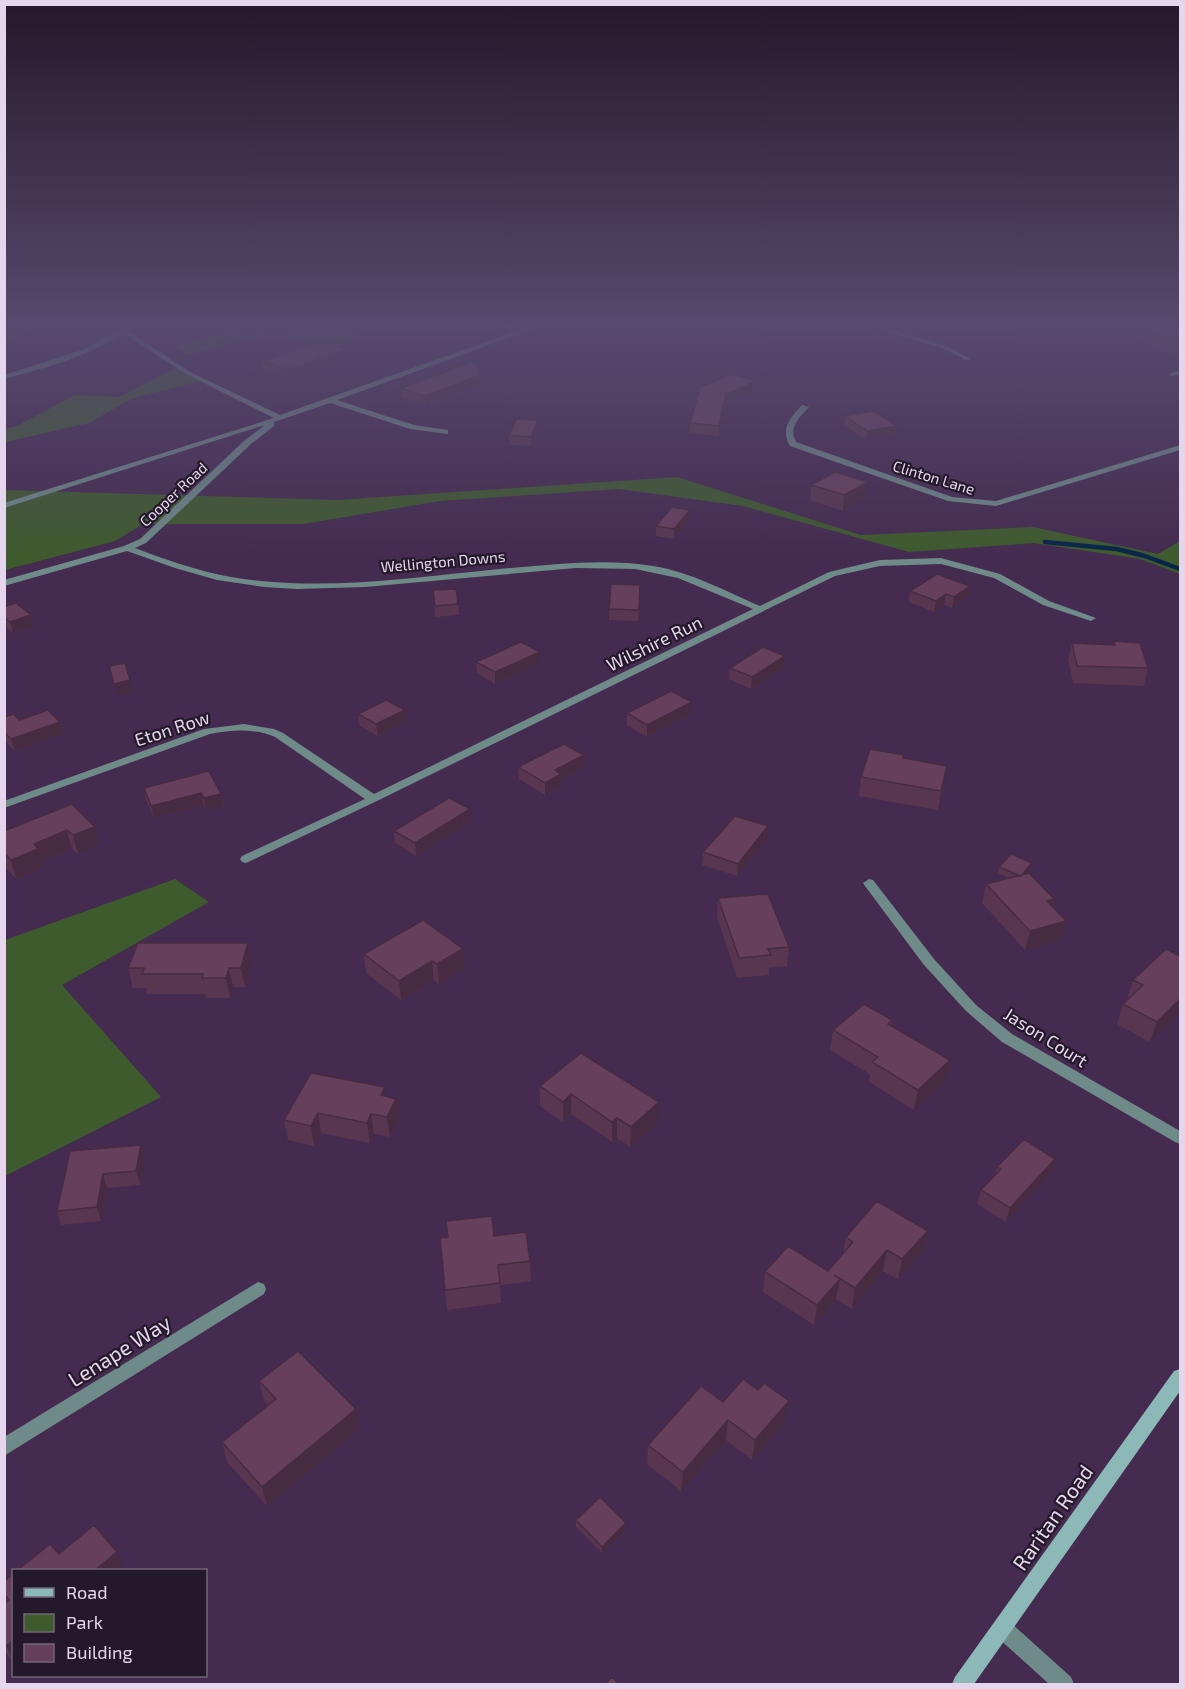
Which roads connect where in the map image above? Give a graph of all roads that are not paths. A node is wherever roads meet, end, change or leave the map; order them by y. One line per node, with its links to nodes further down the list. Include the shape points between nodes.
1 (249, 403): 5 (street)
2 (321, 403): 5 (street, Cooper Road)
3 (337, 403): 6 (street, via 413,428)
4 (805, 407): 9 (street, Clinton Lane, via 790,424 793,444 951,499 981,504 996,504)
5 (280, 418): 7 (street, Cooper Road); 8 (street, Cooper Road)
6 (445, 432)
7 (220, 436): 8 (street); 10 (street, Cooper Road)
8 (248, 442): 11 (street, Cooper Road, via 151,534)
9 (1180, 448)
10 (4, 507)
11 (127, 548): 12 (street, Cooper Road); 13 (street, Wellington Downs, via 197,573 280,584 343,584 567,566 639,567 680,576)
12 (4, 583)
13 (760, 609): 14 (street, Wilshire Run, via 832,574 880,563 917,560 978,569 1046,603); 15 (street, Wilshire Run)
14 (1091, 618)
15 (373, 799): 16 (street, Eton Row, via 268,729 231,728 208,731); 17 (street, Wilshire Run)
16 (4, 805)
17 (246, 859)
18 (869, 883): 19 (street, Jason Court, via 929,962 971,1008 1007,1038)
19 (1180, 1138)
20 (258, 1289): 22 (street, Lenape Way)
21 (1180, 1377): 23 (street, Raritan Road)
22 (4, 1448)
23 (1003, 1629): 24 (street, Raritan Road); 25 (street)
24 (962, 1684)
25 (1064, 1684)

